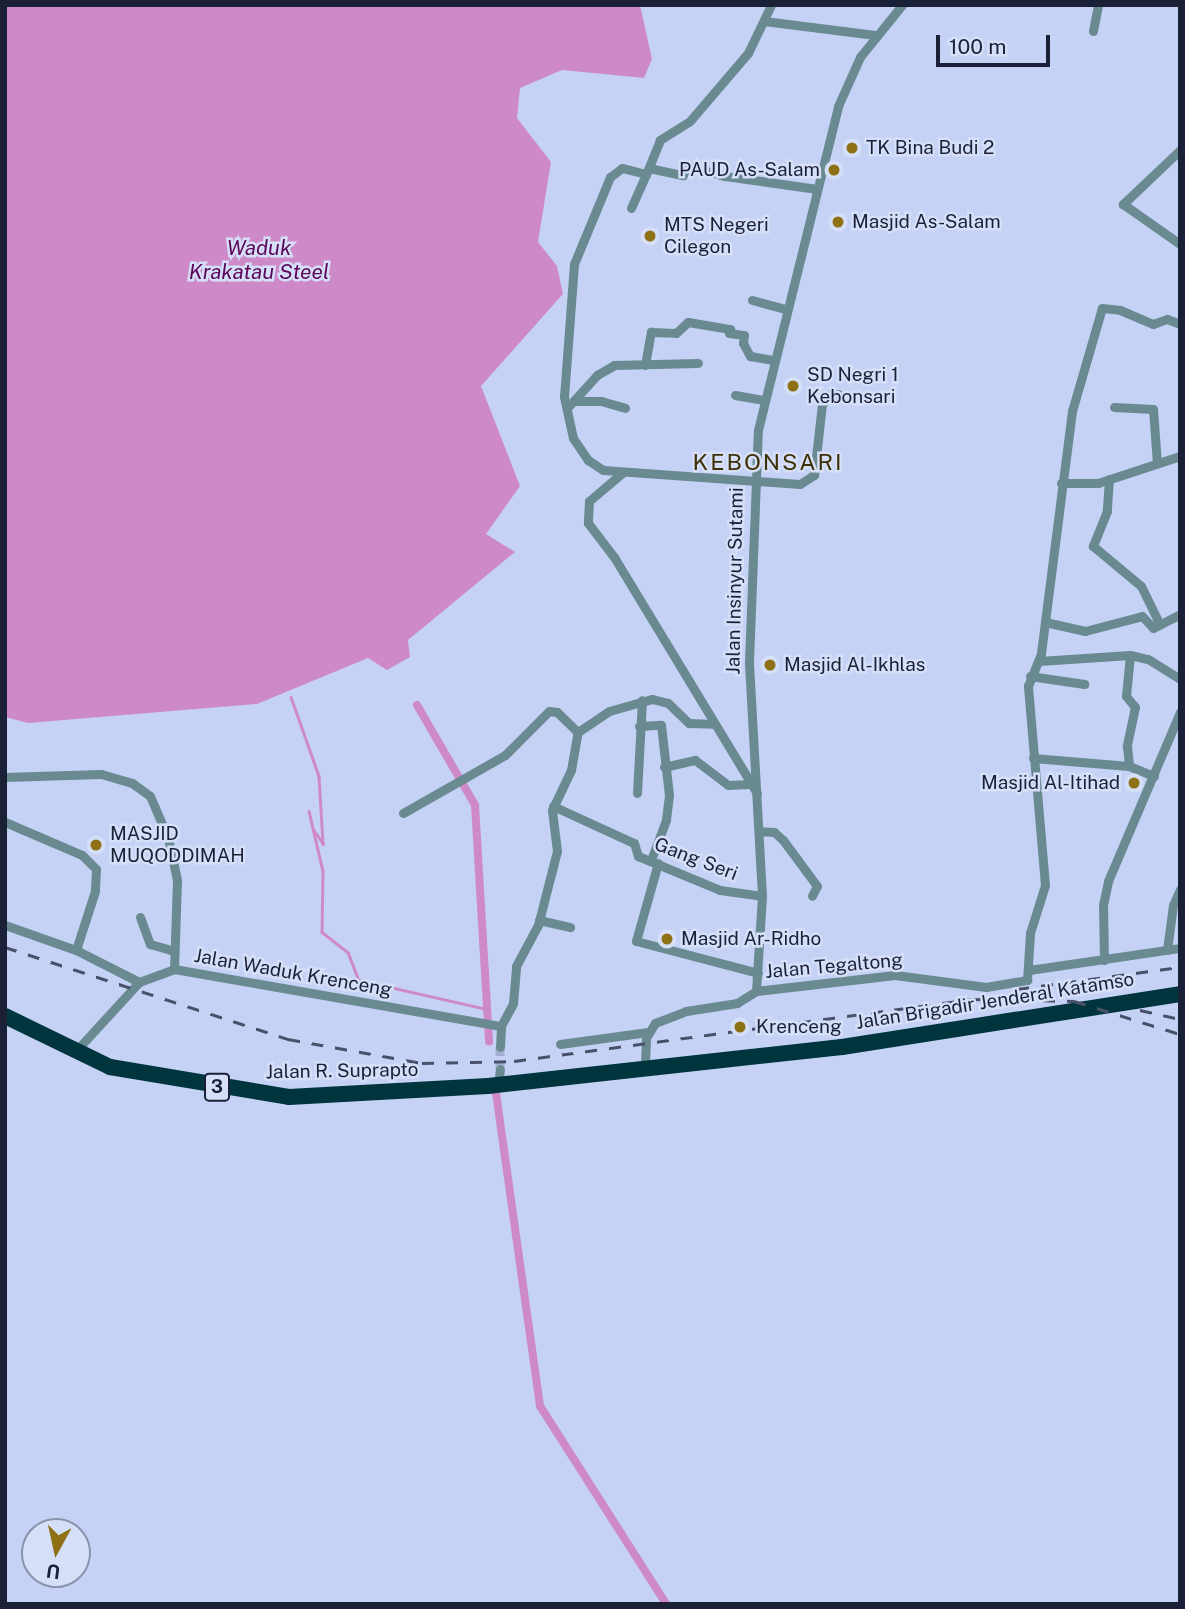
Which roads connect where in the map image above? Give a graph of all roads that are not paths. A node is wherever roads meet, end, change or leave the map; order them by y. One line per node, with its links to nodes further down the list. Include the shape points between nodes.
1 (771, 5): 4 (street)
2 (902, 5): 6 (street, Jalan Insinyur Sutami)
3 (1098, 5): 5 (street)
4 (764, 21): 6 (street); 8 (street, via 748,53 690,121 660,140)
5 (1093, 31)
6 (875, 35): 9 (street, Jalan Insinyur Sutami, via 842,95)
7 (1180, 149): 11 (street, via 1123,205)
8 (648, 171): 9 (street, via 683,175 689,166); 10 (street); 21 (street, via 622,168 610,177 576,254 563,376)
9 (817, 189): 13 (street, Jalan Insinyur Sutami)
10 (631, 208)
11 (1180, 244)
12 (752, 300): 13 (street)
13 (786, 309): 15 (street, Jalan Insinyur Sutami)
14 (1180, 324): 29 (street, via 1171,319 1153,324 1102,308 1072,411)
15 (773, 360): 17 (street, via 750,356 744,335 688,323 676,332 652,332); 20 (street, Jalan Insinyur Sutami)
16 (698, 363): 17 (street)
17 (645, 365): 21 (street, via 604,369)
18 (838, 394): 27 (street, via 831,394 822,404 814,475 800,484)
19 (735, 395): 20 (street)
20 (763, 400): 27 (street, Jalan Insinyur Sutami)
21 (571, 404): 23 (street, via 601,401); 26 (street, via 573,438 588,460 603,470)
22 (1114, 407): 25 (street, via 1153,409)
23 (625, 408)
24 (1180, 456): 25 (street)
25 (1157, 464): 28 (street)
26 (622, 473): 27 (street); 40 (street, via 589,501 589,523)
27 (754, 479): 50 (street, Jalan Insinyur Sutami, via 749,662)
28 (1110, 479): 29 (street); 32 (street, via 1107,511 1093,546 1141,586)
29 (1061, 483): 31 (street)
30 (1180, 614): 32 (street)
31 (1045, 622): 32 (street, via 1085,631 1142,616 1152,628); 34 (street)
32 (1160, 625)
33 (1130, 655): 34 (street); 36 (street, via 1148,659); 44 (street, via 1126,696 1135,708 1127,746)
34 (1039, 660): 35 (street)
35 (1030, 676): 37 (street); 43 (street)
36 (1180, 679)
37 (1084, 684)
38 (642, 700): 40 (street, via 663,700 694,725); 41 (street); 42 (street, via 609,711)
39 (1180, 712): 46 (street)
40 (714, 724): 48 (street)
41 (639, 726): 45 (street, via 661,725); 49 (street)
42 (578, 733): 51 (street, via 571,770); 52 (street, via 557,712 549,711 520,743)
43 (1033, 758): 44 (street); 70 (street, via 1045,885 1030,933)
44 (1129, 766): 46 (street)
45 (664, 767): 48 (street, via 695,760 728,785); 55 (street, via 668,804)
46 (1154, 776): 67 (street, via 1120,844 1108,881 1103,905)
47 (5, 777): 66 (street, Jalan Waduk Krenceng, via 102,775 132,783 150,796 168,838 177,880)
48 (749, 784): 50 (street)
49 (637, 793)
50 (757, 793): 54 (street, Jalan Insinyur Sutami)
51 (553, 806): 55 (street, Gang Seri, via 634,844 635,854); 60 (street, via 557,851)
52 (403, 813)
53 (5, 822): 64 (street, via 82,855 96,869 95,891)
54 (759, 831): 57 (street, Jalan Insinyur Sutami); 58 (street, via 774,832 783,840 817,886)
55 (655, 862): 57 (street, Gang Seri, via 720,890); 69 (street, via 636,942)
56 (1180, 889): 65 (street, via 1172,905)
57 (762, 896): 69 (street, Jalan Insinyur Sutami)
58 (812, 896)
59 (140, 917): 66 (street, via 150,944)
60 (540, 920): 62 (street); 75 (street, via 516,966 513,1003)
61 (5, 926): 64 (street)
62 (570, 927)
63 (1180, 947): 65 (street, Jalan Tegaltong)
64 (76, 950): 71 (street)
65 (1167, 950): 67 (street, Jalan Tegaltong)
66 (174, 951): 68 (street, Jalan Waduk Krenceng)
67 (1104, 960): 70 (street, Jalan Tegaltong)
68 (174, 969): 71 (street); 75 (street, Jalan Waduk Krenceng)
69 (758, 973): 72 (street, Jalan Insinyur Sutami)
70 (1029, 974): 72 (street, Jalan Tegaltong, via 986,987 895,975)
71 (139, 982): 79 (street)
72 (756, 991): 76 (street, via 737,1003 673,1014)
73 (1180, 994): 80 (highway, Jalan Brigadir Jenderal Katamso / 3, via 842,1046)
74 (5, 1016): 79 (highway, Jalan R. Suprapto / 3)
75 (496, 1026): 78 (street)
76 (648, 1032): 77 (street); 80 (street)
77 (560, 1044)
78 (500, 1047)
79 (74, 1053): 81 (highway, Jalan R. Suprapto / 3, via 147,1076 265,1095)
80 (645, 1066): 81 (highway, Jalan Brigadir Jenderal Katamso / 3)
81 (442, 1090)

